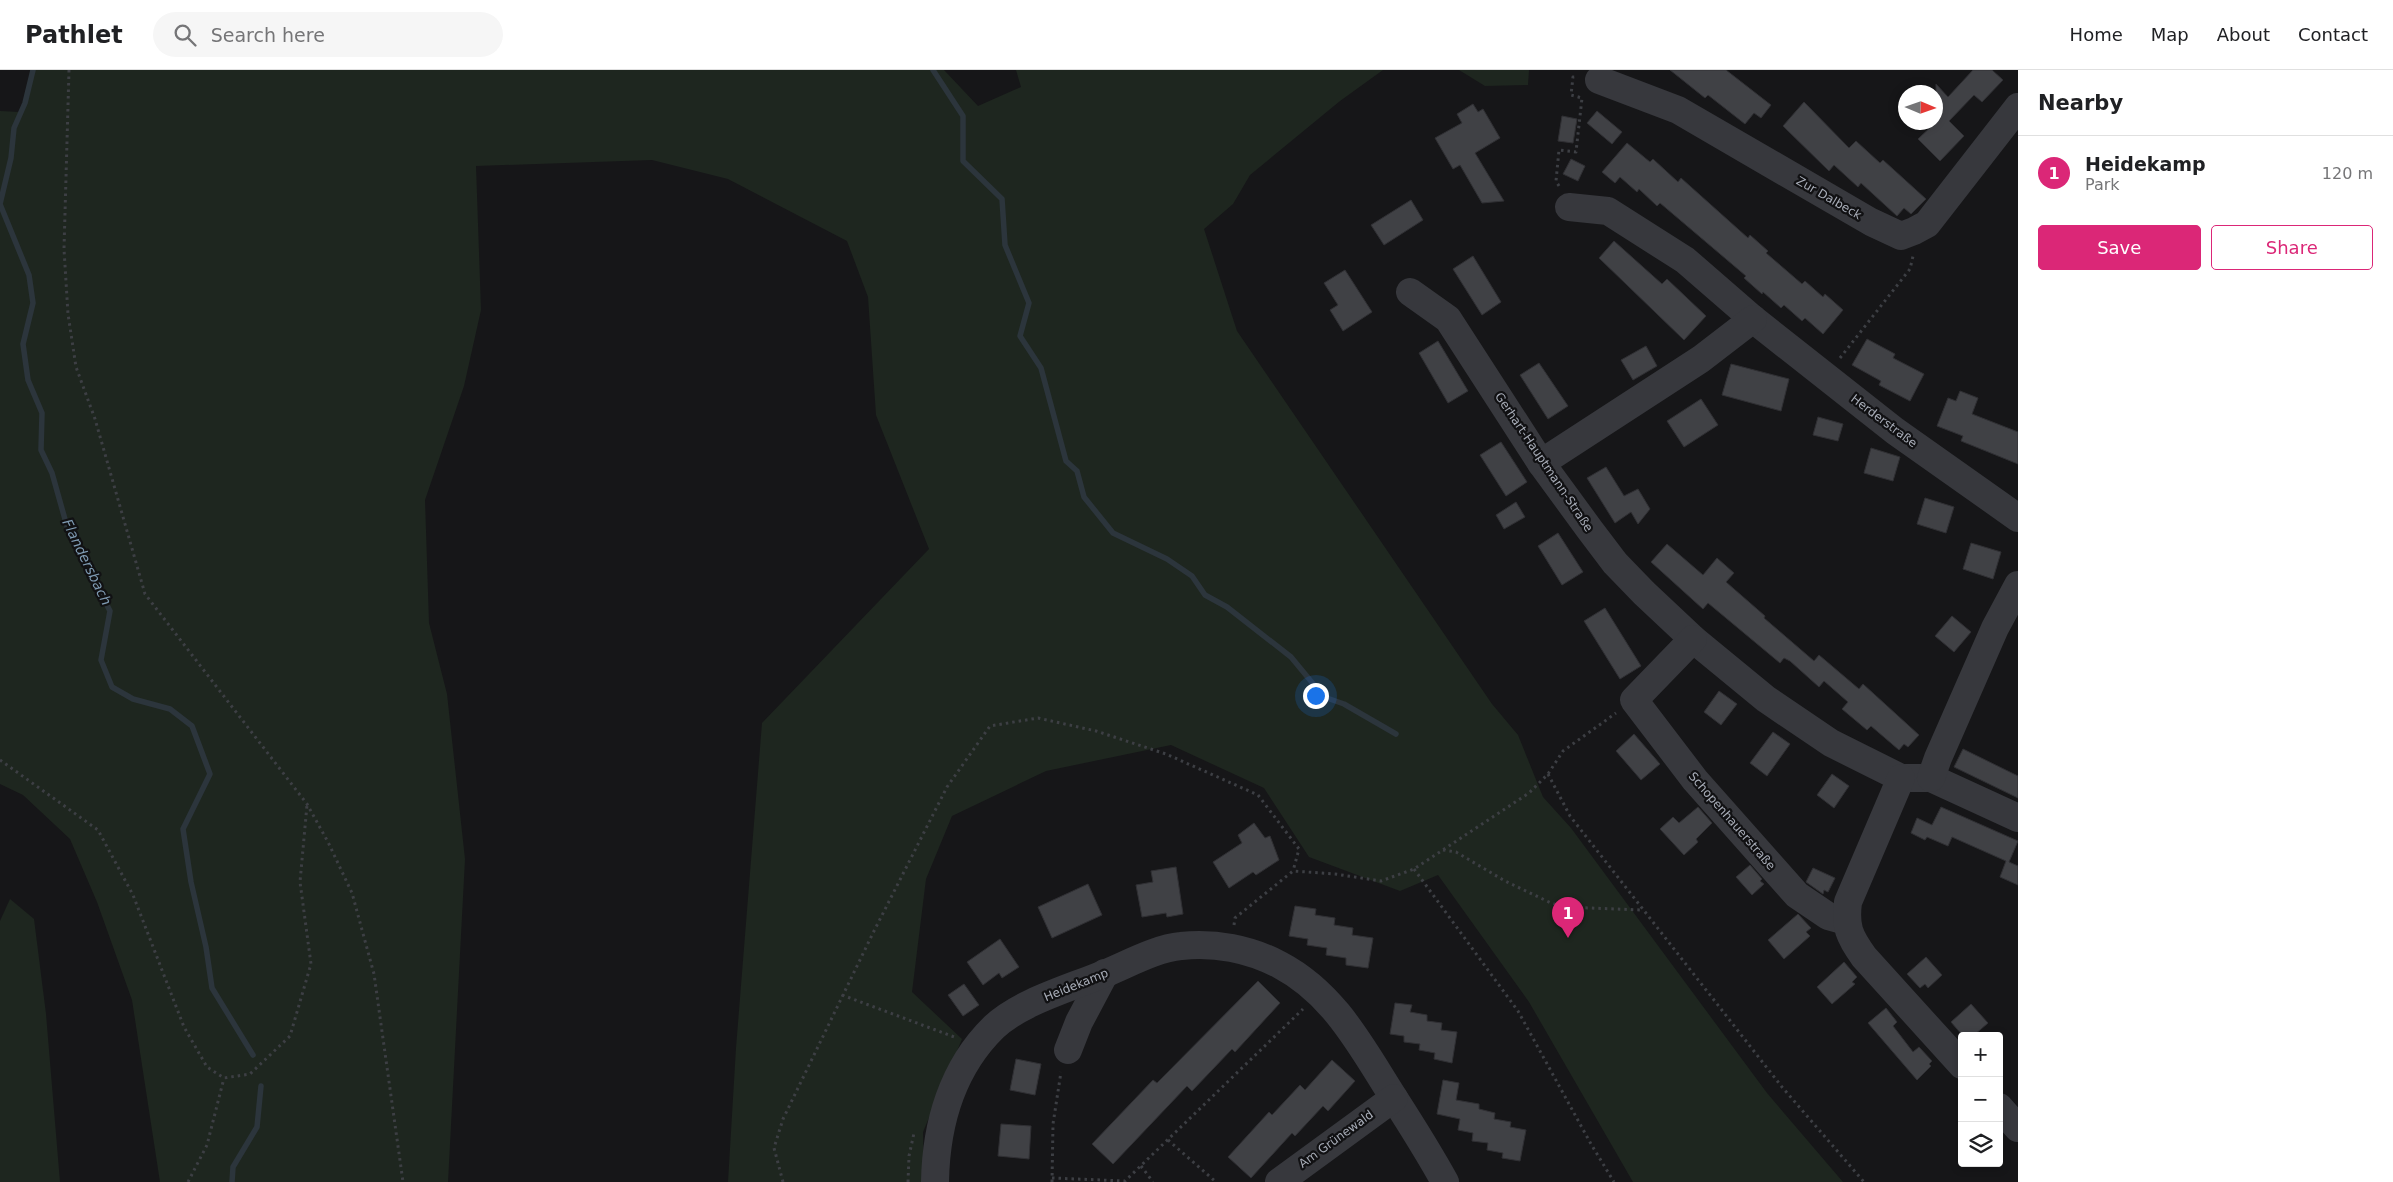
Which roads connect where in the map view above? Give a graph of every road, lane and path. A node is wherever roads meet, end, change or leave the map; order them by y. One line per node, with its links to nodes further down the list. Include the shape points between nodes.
1 (69, 70): 19 (path, via 64,249 68,314 76,367 95,419 145,594)
2 (1599, 80): 6 (street, Zur Dalbeck, via 1678,110 1885,230 1901,236)
3 (2018, 107): 6 (street, via 1927,224)
4 (1580, 121): 5 (path, via 1576,152 1559,150 1556,181)
5 (1569, 207): 8 (street, Herderstraße, via 1608,212 1647,234 1685,260)
6 (1918, 229): 9 (path, via 1910,269)
7 (1410, 292): 10 (street, Gerhart-Hauptmann-Straße, via 1448,318)
8 (1753, 319): 9 (street, Herderstraße); 10 (street, via 1701,358)
9 (1826, 376): 11 (street, Herderstraße, via 1895,431)
10 (1541, 464): 13 (street, Gerhart-Hauptmann-Straße, via 1616,563)
11 (2018, 518)
12 (2018, 585): 18 (street)
13 (1694, 639): 14 (street); 17 (street, Gerhart-Hauptmann-Straße, via 1766,699 1831,743)
14 (1634, 700): 16 (path, via 1564,751); 25 (street, Schopenhauerstraße, via 1695,780 1797,895 1828,916)
15 (0, 760): 33 (path, via 98,830 133,895 184,1027 207,1067)
16 (1548, 774): 21 (path, via 1529,793); 24 (path, via 1570,816)
17 (1901, 778): 18 (street, Gerhart-Hauptmann-Straße); 25 (street, via 1848,902)
18 (1931, 778): 20 (street, Gerhart-Hauptmann-Straße)
19 (307, 804): 33 (path, via 300,882 311,964 290,1036 250,1074); 41 (path, via 352,893 374,974)
20 (2018, 818)
21 (1442, 850): 22 (path); 24 (path, via 1456,852 1551,903 1565,907)
22 (1414, 869): 23 (path, via 1382,881); 48 (path, via 1518,1011)
23 (1293, 871): 26 (path, via 1235,918); 29 (path, via 1299,850 1258,795 1166,754 1096,731 1038,718 990,726 947,787)
24 (1644, 910): 49 (path, via 1782,1087)
25 (1846, 921): 32 (street, via 1852,941 1864,957)
26 (1229, 948): 27 (street, Heidekamp, via 1179,946); 28 (street, Heidekamp, via 1281,965)
27 (1105, 974): 30 (street, via 1078,1022); 31 (street, Heidekamp, via 1019,1010 995,1026)
28 (1320, 993): 34 (street, Heidekamp, via 1339,1013); 37 (path)
29 (842, 996): 31 (path, via 959,1039); 42 (path, via 774,1148)
30 (1068, 1050): 39 (path, via 1061,1071 1053,1124)
31 (974, 1052): 43 (street, Heidekamp, via 949,1097 940,1127)
32 (1958, 1061)
33 (224, 1078): 40 (path, via 207,1145)
34 (1394, 1098): 46 (street, Am Grünewald); 47 (street, Heidekamp)
35 (2003, 1111): 36 (street)
36 (2018, 1128)
37 (1168, 1140): 38 (path); 45 (path)
38 (1141, 1166): 39 (path, via 1125,1181); 44 (path)
39 (1052, 1180)
40 (188, 1182)
41 (403, 1182)
42 (783, 1182)
43 (936, 1182)
44 (1153, 1182)
45 (1216, 1182)
46 (1279, 1182)
47 (1445, 1182)
48 (1614, 1182)
49 (1864, 1182)

